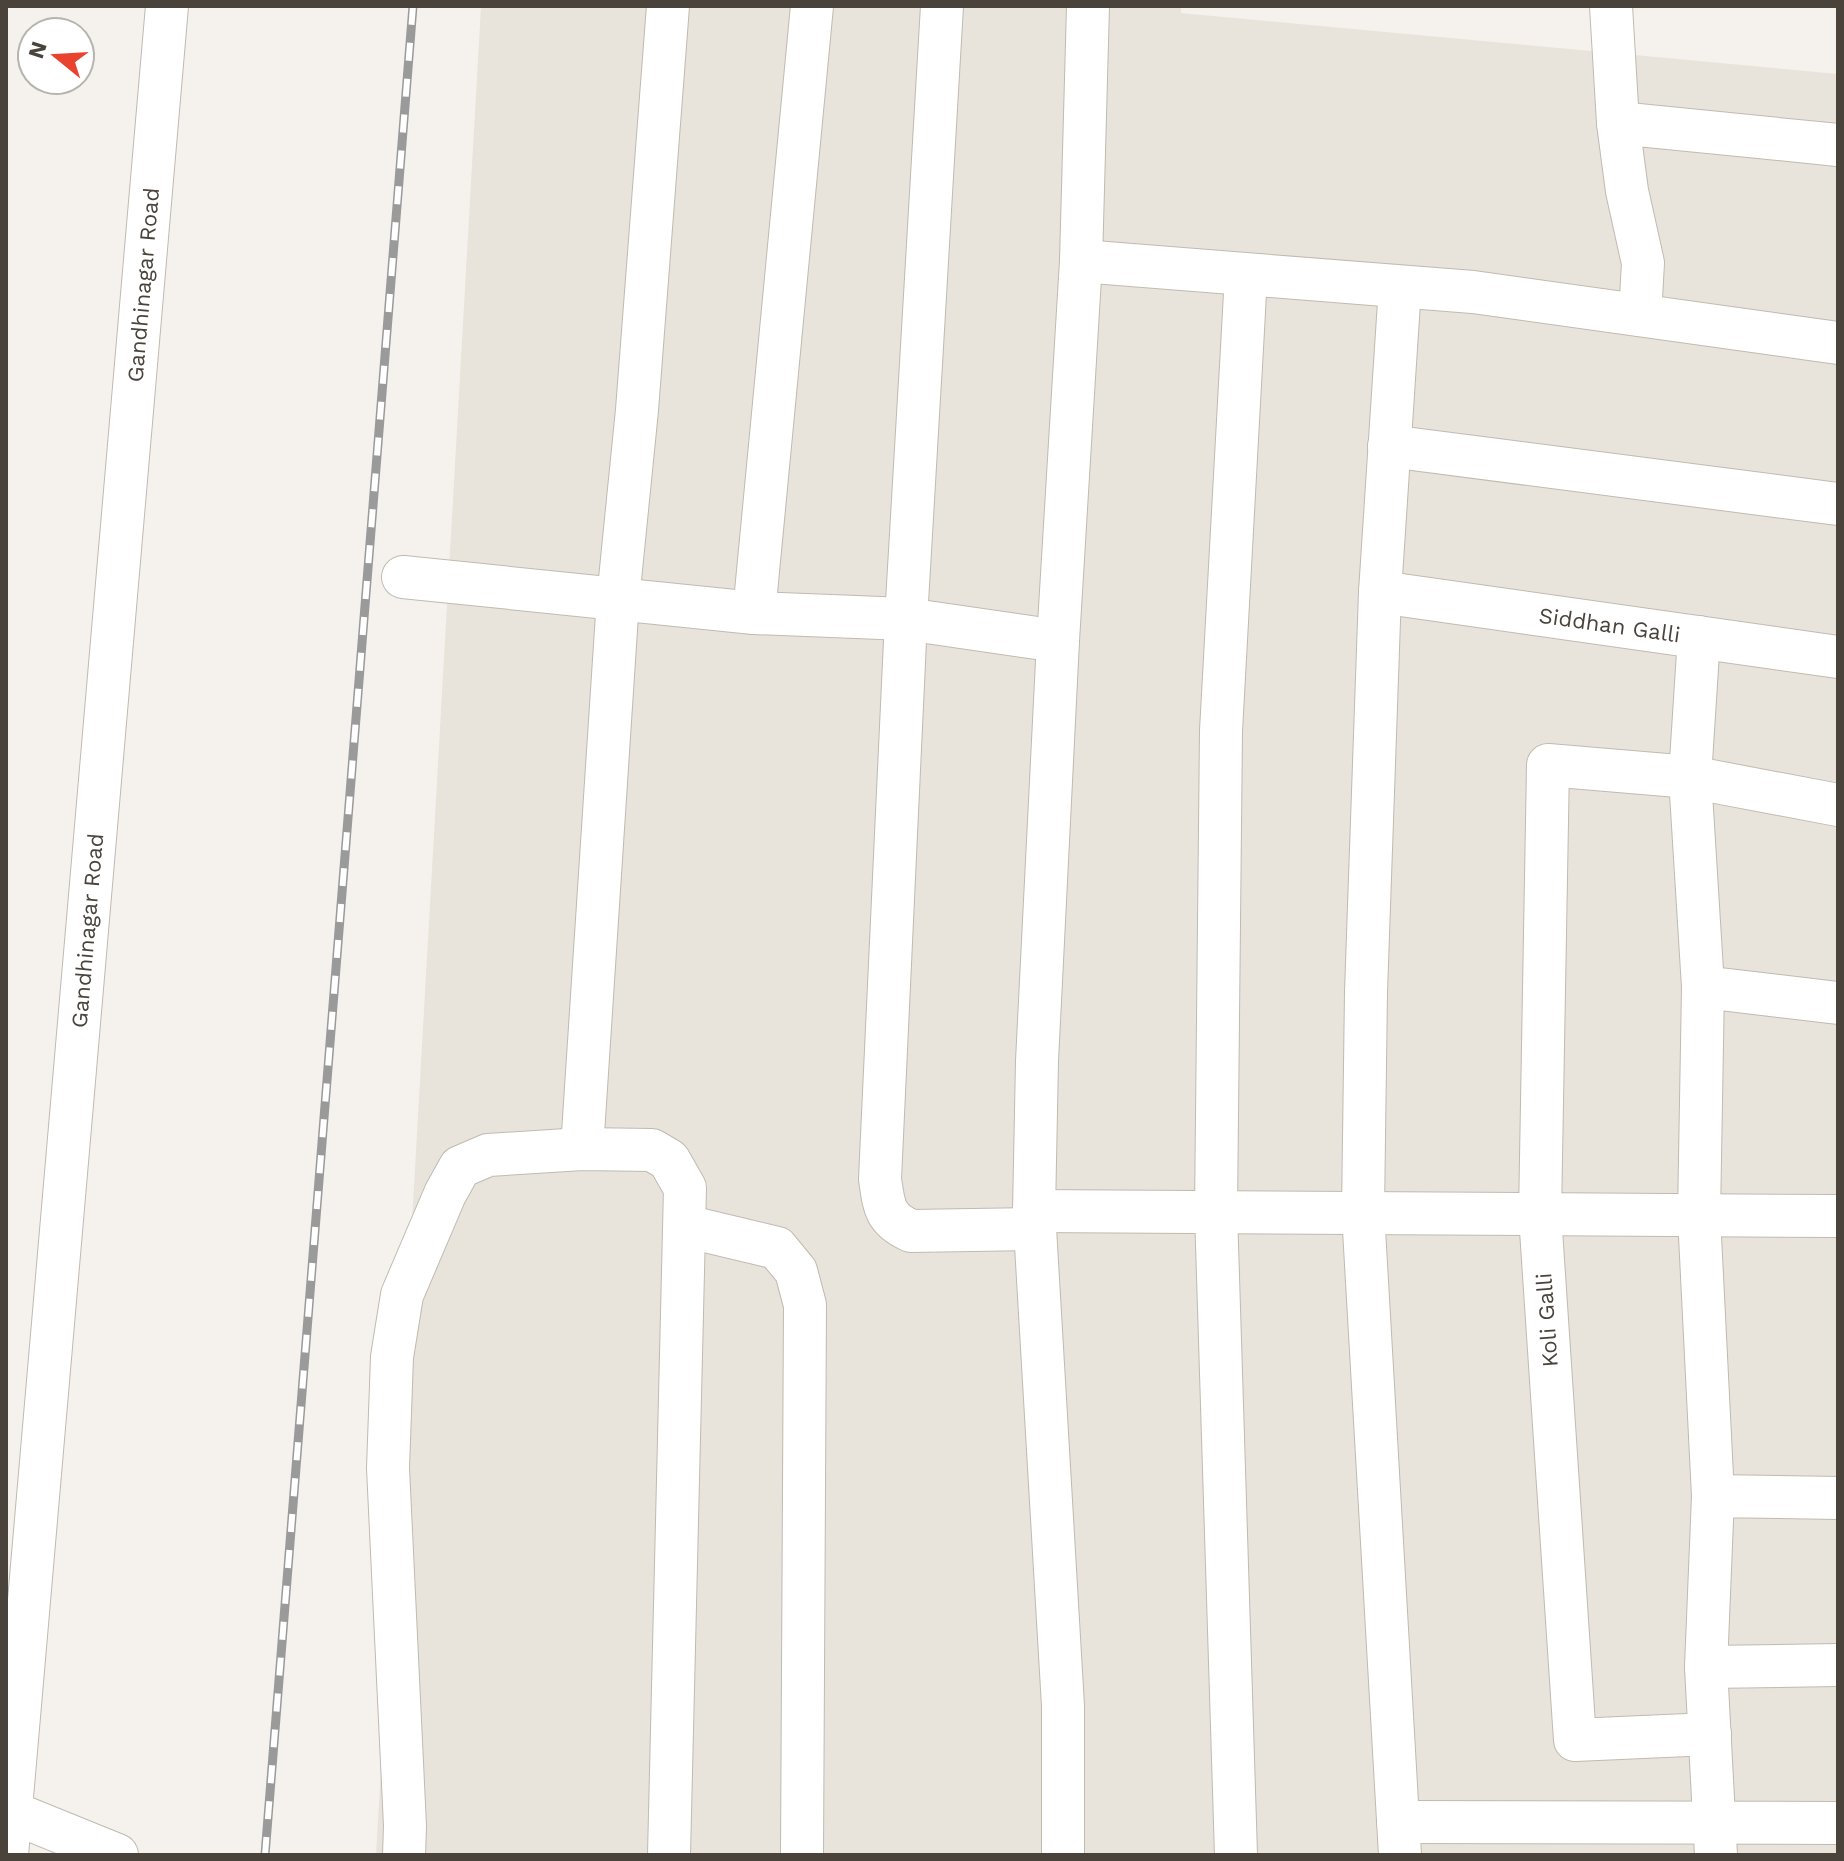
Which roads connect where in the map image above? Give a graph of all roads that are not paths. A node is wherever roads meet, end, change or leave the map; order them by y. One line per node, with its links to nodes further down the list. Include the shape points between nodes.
1 (167, 6): 41 (street, Gandhinagar Road)
2 (668, 6): 18 (street)
3 (812, 6): 19 (street)
4 (942, 6): 20 (street)
5 (1088, 6): 9 (street)
6 (1611, 6): 7 (street)
7 (1618, 123): 8 (street); 12 (street, via 1643,263)
8 (1838, 145)
9 (1081, 261): 10 (street); 22 (street)
10 (1246, 275): 11 (street); 29 (street, via 1221,731)
11 (1400, 287): 12 (street); 14 (street)
12 (1640, 315): 13 (street)
13 (1838, 343)
14 (1389, 446): 15 (street); 17 (street)
15 (1838, 504)
16 (403, 577): 18 (street)
17 (1380, 592): 21 (street, Siddhan Galli); 30 (street)
18 (618, 599): 19 (street); 28 (street)
19 (754, 613): 20 (street)
20 (906, 619): 22 (street); 34 (street, via 880,1179 884,1207 895,1224 911,1231)
21 (1699, 637): 23 (street, Siddhan Galli); 24 (street)
22 (1058, 641): 34 (street, via 1037,1061)
23 (1838, 657)
24 (1690, 777): 25 (street); 26 (street); 31 (street, Koli Galli, via 1548,765)
25 (1838, 805)
26 (1703, 987): 27 (street); 32 (street)
27 (1838, 1003)
28 (582, 1149): 35 (street, via 652,1150 669,1160 685,1188); 47 (street, via 488,1155 460,1167 402,1295 392,1357 388,1468)
29 (1216, 1212): 30 (street); 34 (street); 51 (street)
30 (1363, 1212): 31 (street); 43 (street)
31 (1540, 1215): 32 (street); 40 (street, Koli Galli, via 1575,1740)
32 (1699, 1216): 33 (street); 36 (street)
33 (1838, 1216)
34 (1035, 1220): 50 (street, via 1063,1706)
35 (685, 1226): 48 (street); 49 (street, via 777,1248 796,1271 805,1305)
36 (1713, 1496): 37 (street); 39 (street)
37 (1838, 1498)
38 (1838, 1665): 39 (street)
39 (1706, 1667): 40 (street)
40 (1710, 1734): 44 (street)
41 (8, 1812): 45 (street, Gandhinagar Road); 46 (street)
42 (1838, 1823): 44 (street)
43 (1399, 1839): 44 (street)
44 (1716, 1839)
45 (7, 1855)
46 (117, 1855)
47 (404, 1855)
48 (669, 1855)
49 (802, 1855)
50 (1063, 1855)
51 (1236, 1855)

